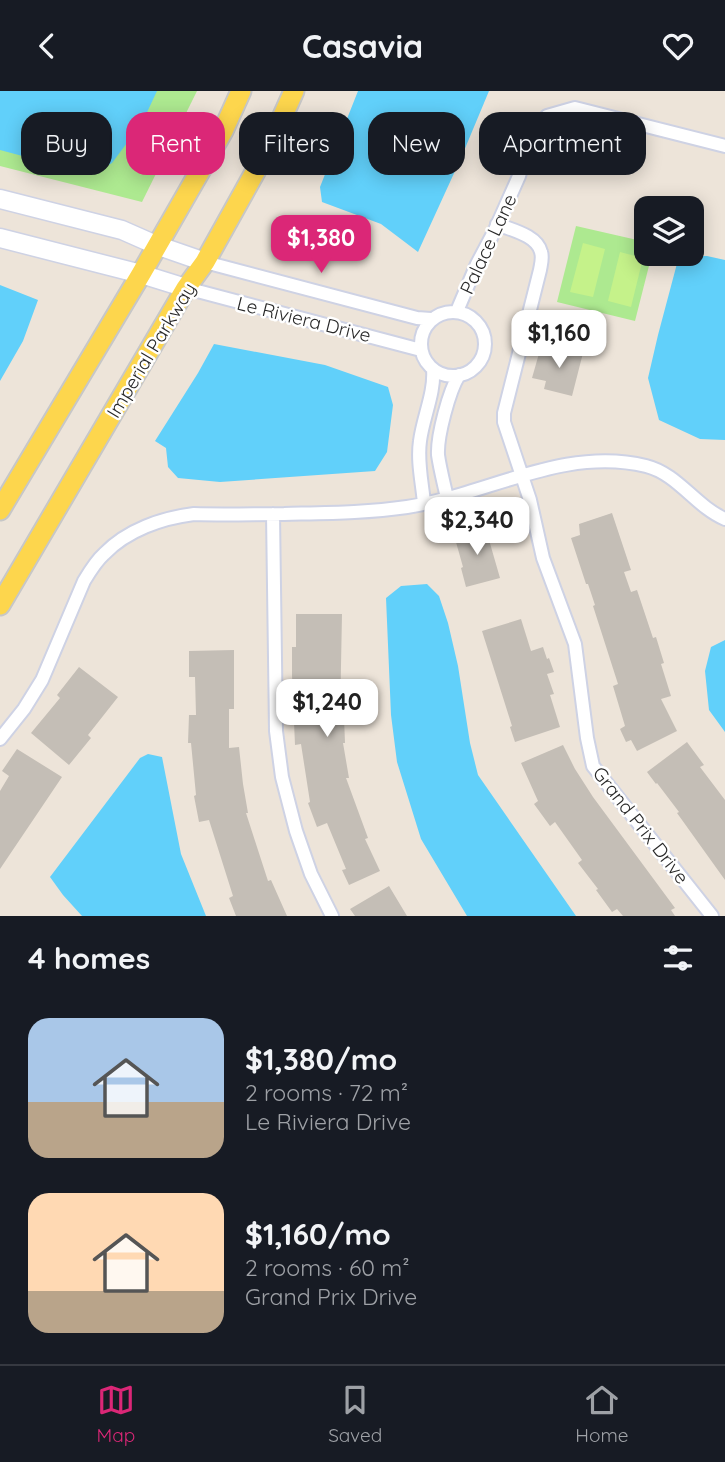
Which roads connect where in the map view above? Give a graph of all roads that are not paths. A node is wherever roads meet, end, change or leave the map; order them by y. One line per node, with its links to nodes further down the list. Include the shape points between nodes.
1 (241, 91): 7 (main road, via 223,131)
2 (294, 91): 8 (main road, Imperial Parkway, via 269,147)
3 (725, 146): 5 (street, Palace Lane, via 575,108 547,116 530,138)
4 (0, 199): 7 (street, via 122,230)
5 (497, 225): 11 (street, Palace Lane); 16 (street, Grand Prix Drive, via 528,236 541,248 542,256 504,413)
6 (0, 238): 9 (street)
7 (156, 245): 8 (street); 9 (main road)
8 (205, 262): 10 (main road, Imperial Parkway); 12 (street, Le Riviera Drive)
9 (141, 274): 10 (street); 19 (main road)
10 (186, 288): 13 (street, Le Riviera Drive); 22 (main road, Imperial Parkway)
11 (457, 311): 12 (street, Le Riviera Drive); 15 (street, via 475,320 485,338 477,366)
12 (431, 319): 13 (street, via 424,328)
13 (421, 350): 14 (street)
14 (433, 369): 15 (street); 18 (street, via 418,454)
15 (459, 375): 17 (street, via 438,446)
16 (522, 475): 17 (street); 21 (street, via 589,461 649,467 670,476); 25 (street, Grand Prix Drive, via 544,558 575,644 593,766)
17 (447, 498): 18 (street)
18 (424, 503): 20 (street, via 349,512)
19 (0, 510)
20 (273, 514): 23 (street, via 175,516 135,532 104,553 84,581 38,687); 24 (street, via 276,731 282,777 311,874)
21 (725, 519)
22 (0, 605)
23 (0, 739)
24 (332, 916)
25 (712, 916)

